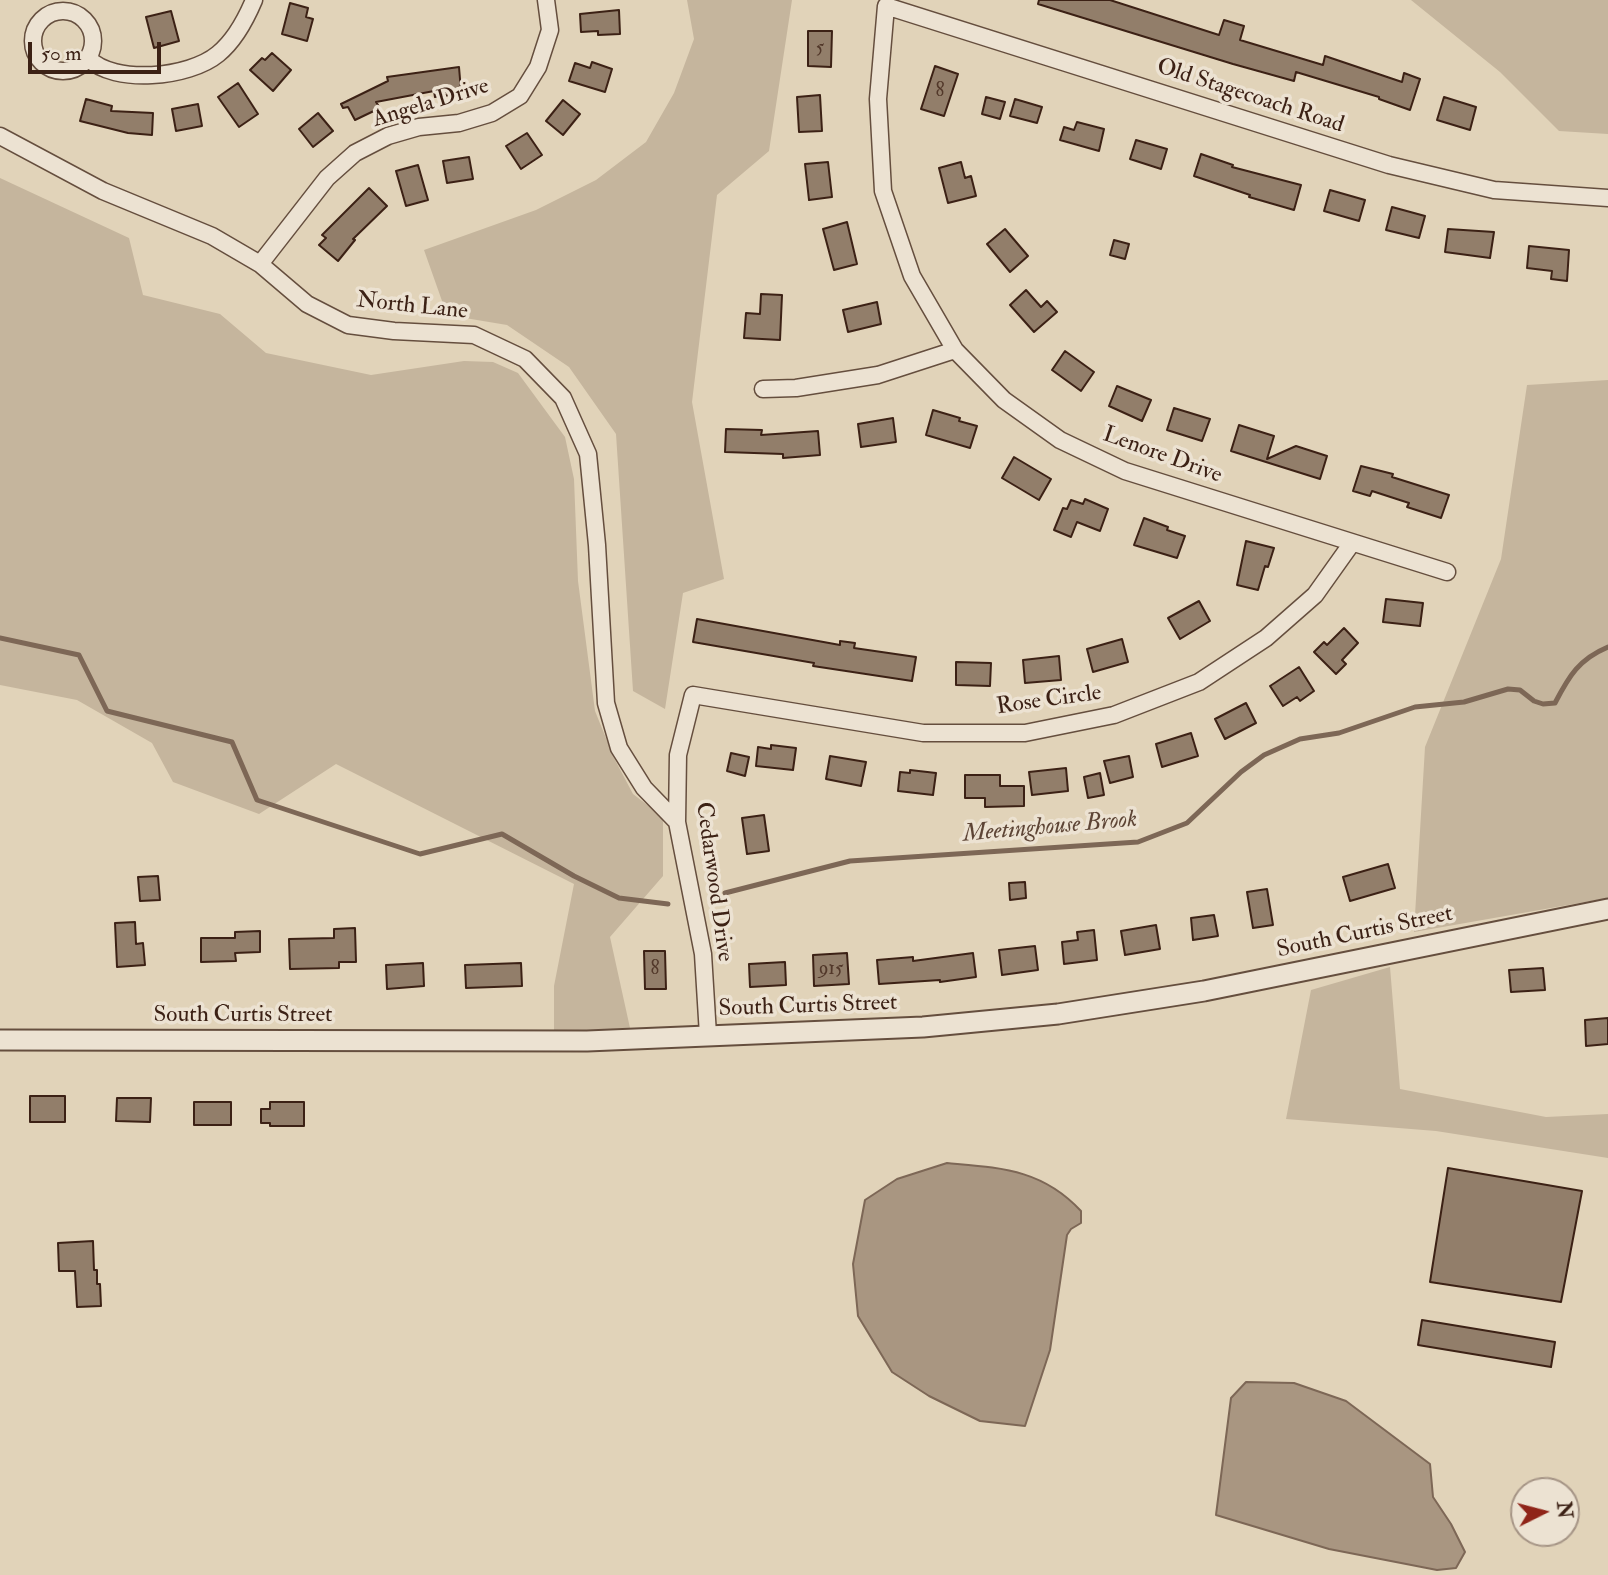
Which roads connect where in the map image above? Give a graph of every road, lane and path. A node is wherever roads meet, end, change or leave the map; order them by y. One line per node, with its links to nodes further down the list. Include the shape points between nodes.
1 (254, 0): 4 (street, via 245,22 218,54 199,65 151,76 97,67)
2 (546, 0): 7 (street, Angela Drive, via 550,30 538,67 520,96 492,113 388,136 355,153 327,178)
3 (886, 6): 6 (street, Old Stagecoach Road, via 1389,165 1494,190); 8 (street, Lenore Drive, via 878,99 883,191 912,276)
4 (88, 58)
5 (0, 136): 7 (street, North Lane, via 103,191 212,236)
6 (1608, 198)
7 (260, 264): 13 (street, North Lane, via 307,304 348,325 474,335 525,359 563,398 588,454 606,703 619,748 644,789)
8 (955, 350): 9 (street, via 878,375); 10 (street, Lenore Drive, via 1004,400 1060,440 1125,471)
9 (763, 389)
10 (1352, 543): 11 (street, Lenore Drive); 12 (street, Rose Circle, via 1315,594 1266,638 1199,682 1114,715 1025,733 923,733)
11 (1447, 572)
12 (693, 695): 13 (street, Cedarwood Drive, via 678,755)
13 (677, 821): 15 (street, Cedarwood Drive, via 703,954)
14 (1608, 909): 15 (street, South Curtis Street, via 1204,991 1058,1014 923,1027)
15 (708, 1035): 16 (street, South Curtis Street, via 587,1041)
16 (0, 1040)

